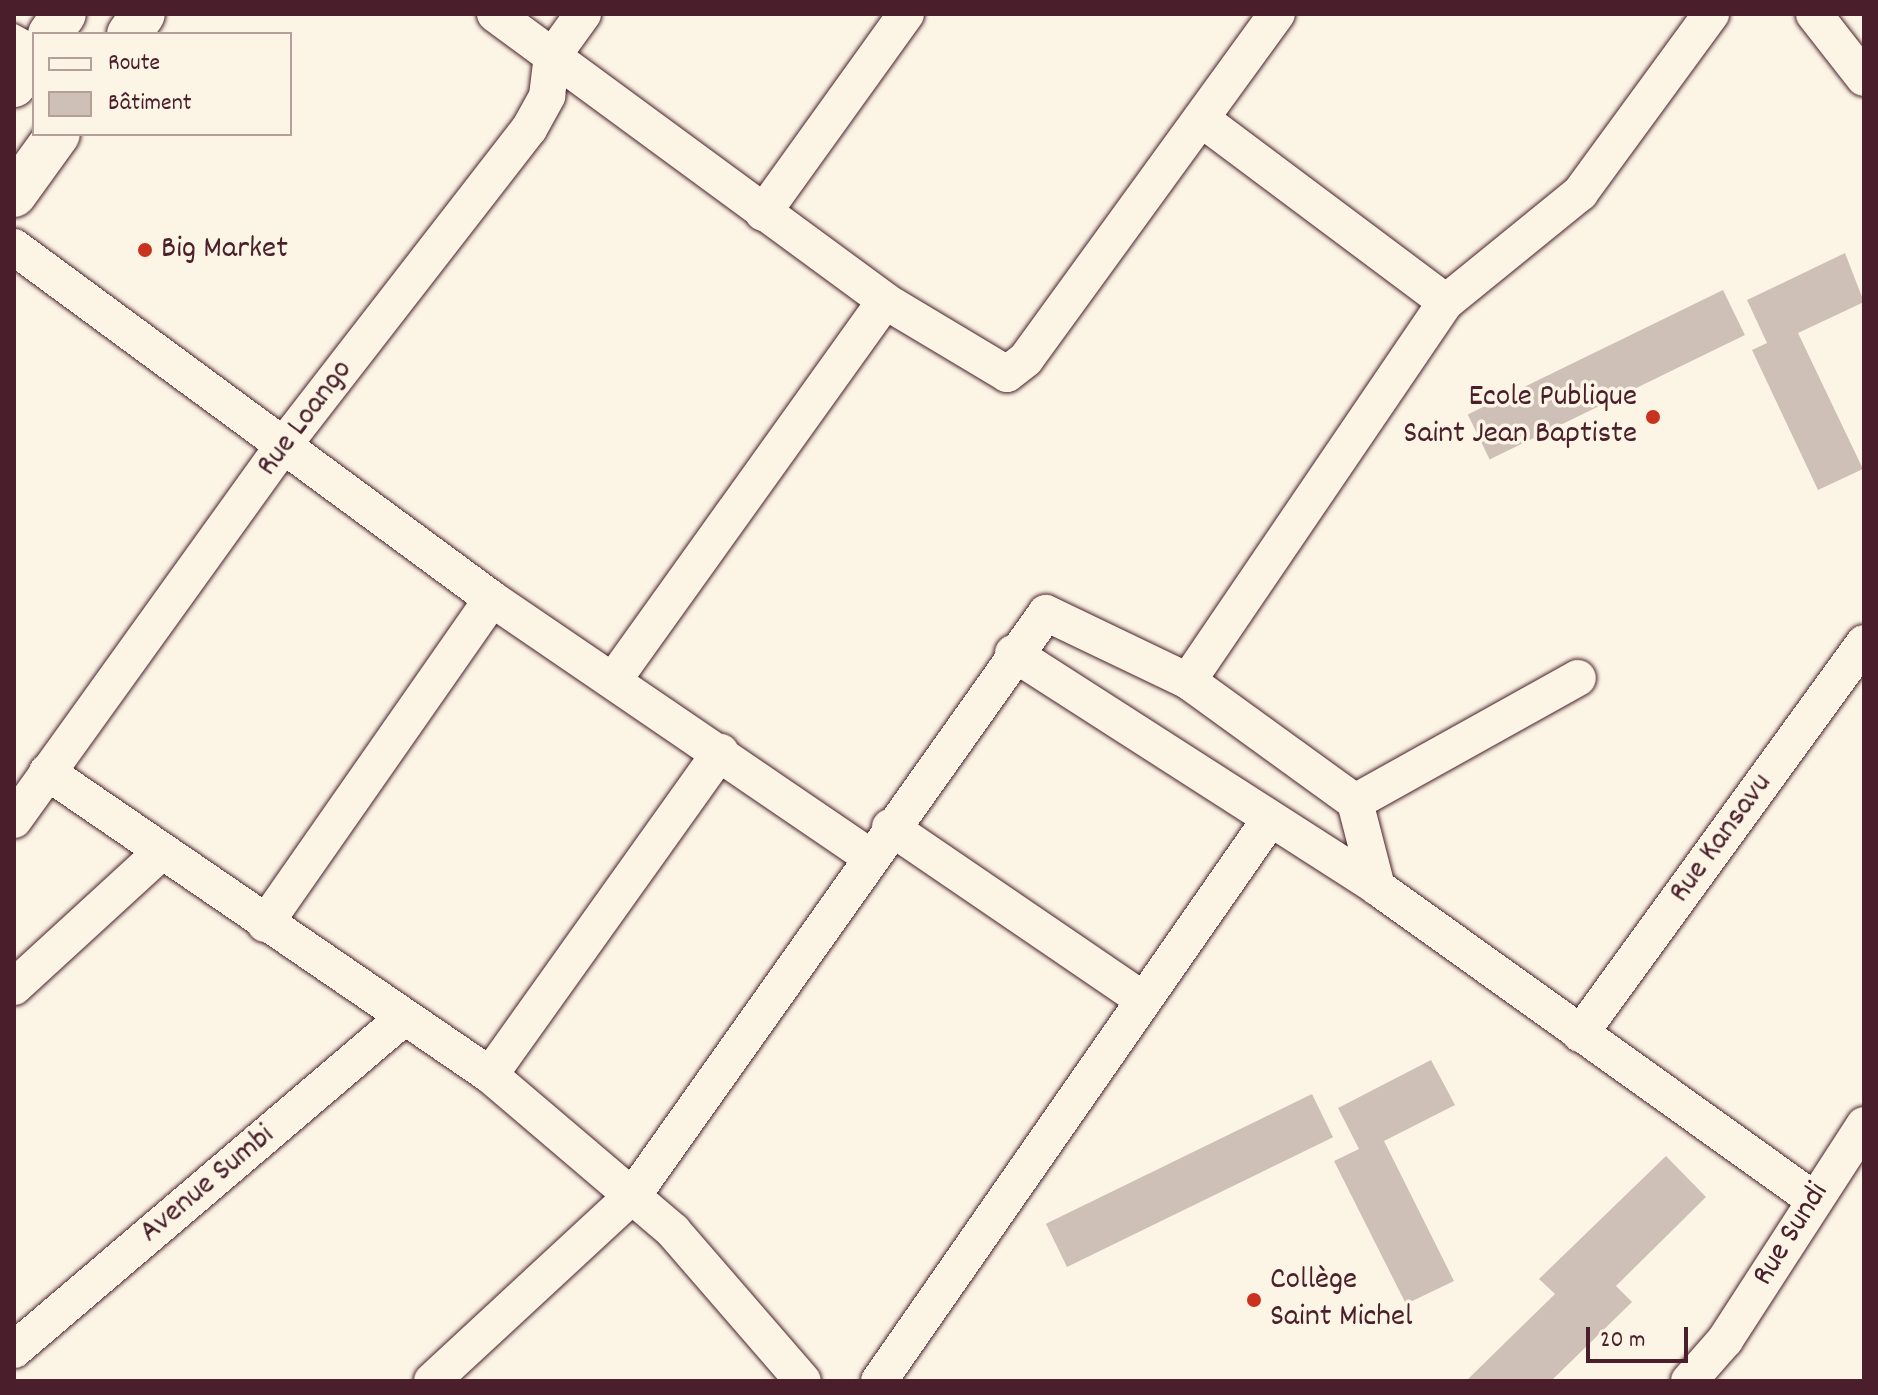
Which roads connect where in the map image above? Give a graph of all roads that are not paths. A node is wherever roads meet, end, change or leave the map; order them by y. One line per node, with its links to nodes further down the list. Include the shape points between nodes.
1 (143, 14): 8 (main road)
2 (495, 14): 10 (street)
3 (583, 14): 10 (street, Rue Loango)
4 (906, 14): 16 (street)
5 (1711, 14): 19 (street, via 1580,193)
6 (1814, 14): 11 (street)
7 (1267, 18): 13 (street)
8 (130, 32)
9 (32, 50): 12 (main road)
10 (552, 57): 16 (street); 20 (street, Rue Loango, via 547,96 529,129)
11 (1864, 78)
12 (14, 85)
13 (1204, 121): 18 (street, via 1018,369 997,370); 19 (street)
14 (57, 136): 15 (main road)
15 (14, 195)
16 (763, 213): 18 (street)
17 (14, 247): 20 (street)
18 (885, 301): 24 (street)
19 (1446, 302): 26 (street)
20 (286, 442): 21 (street); 28 (street, Rue Loango)
21 (492, 599): 24 (street); 36 (street)
22 (1864, 643): 40 (street, Rue Kansavu)
23 (1013, 653): 26 (street, via 1038,618 1057,613); 31 (street, via 1131,723); 32 (street)
24 (615, 678): 27 (street)
25 (1578, 678): 29 (street)
26 (1188, 681): 29 (street)
27 (720, 752): 34 (street); 41 (street)
28 (47, 772): 30 (street, Rue Loango); 33 (street)
29 (1355, 802): 35 (street)
30 (14, 820)
31 (1268, 822): 35 (street); 38 (street)
32 (890, 827): 34 (street); 38 (street)
33 (159, 854): 36 (street); 37 (street)
34 (869, 856): 43 (street)
35 (1377, 887): 40 (street)
36 (265, 924): 39 (street)
37 (14, 987)
38 (1144, 1000): 48 (street)
39 (401, 1020): 41 (street); 45 (street, Avenue Sumbi)
40 (1580, 1034): 44 (street)
41 (490, 1075): 43 (street)
42 (1864, 1125): 44 (street, Rue Sundi)
43 (634, 1194): 46 (street); 47 (street, via 710,1270)
44 (1813, 1199): 49 (street, Rue Sundi, via 1732,1330)
45 (14, 1350)
46 (432, 1381)
47 (803, 1381)
48 (879, 1381)
49 (1689, 1381)

